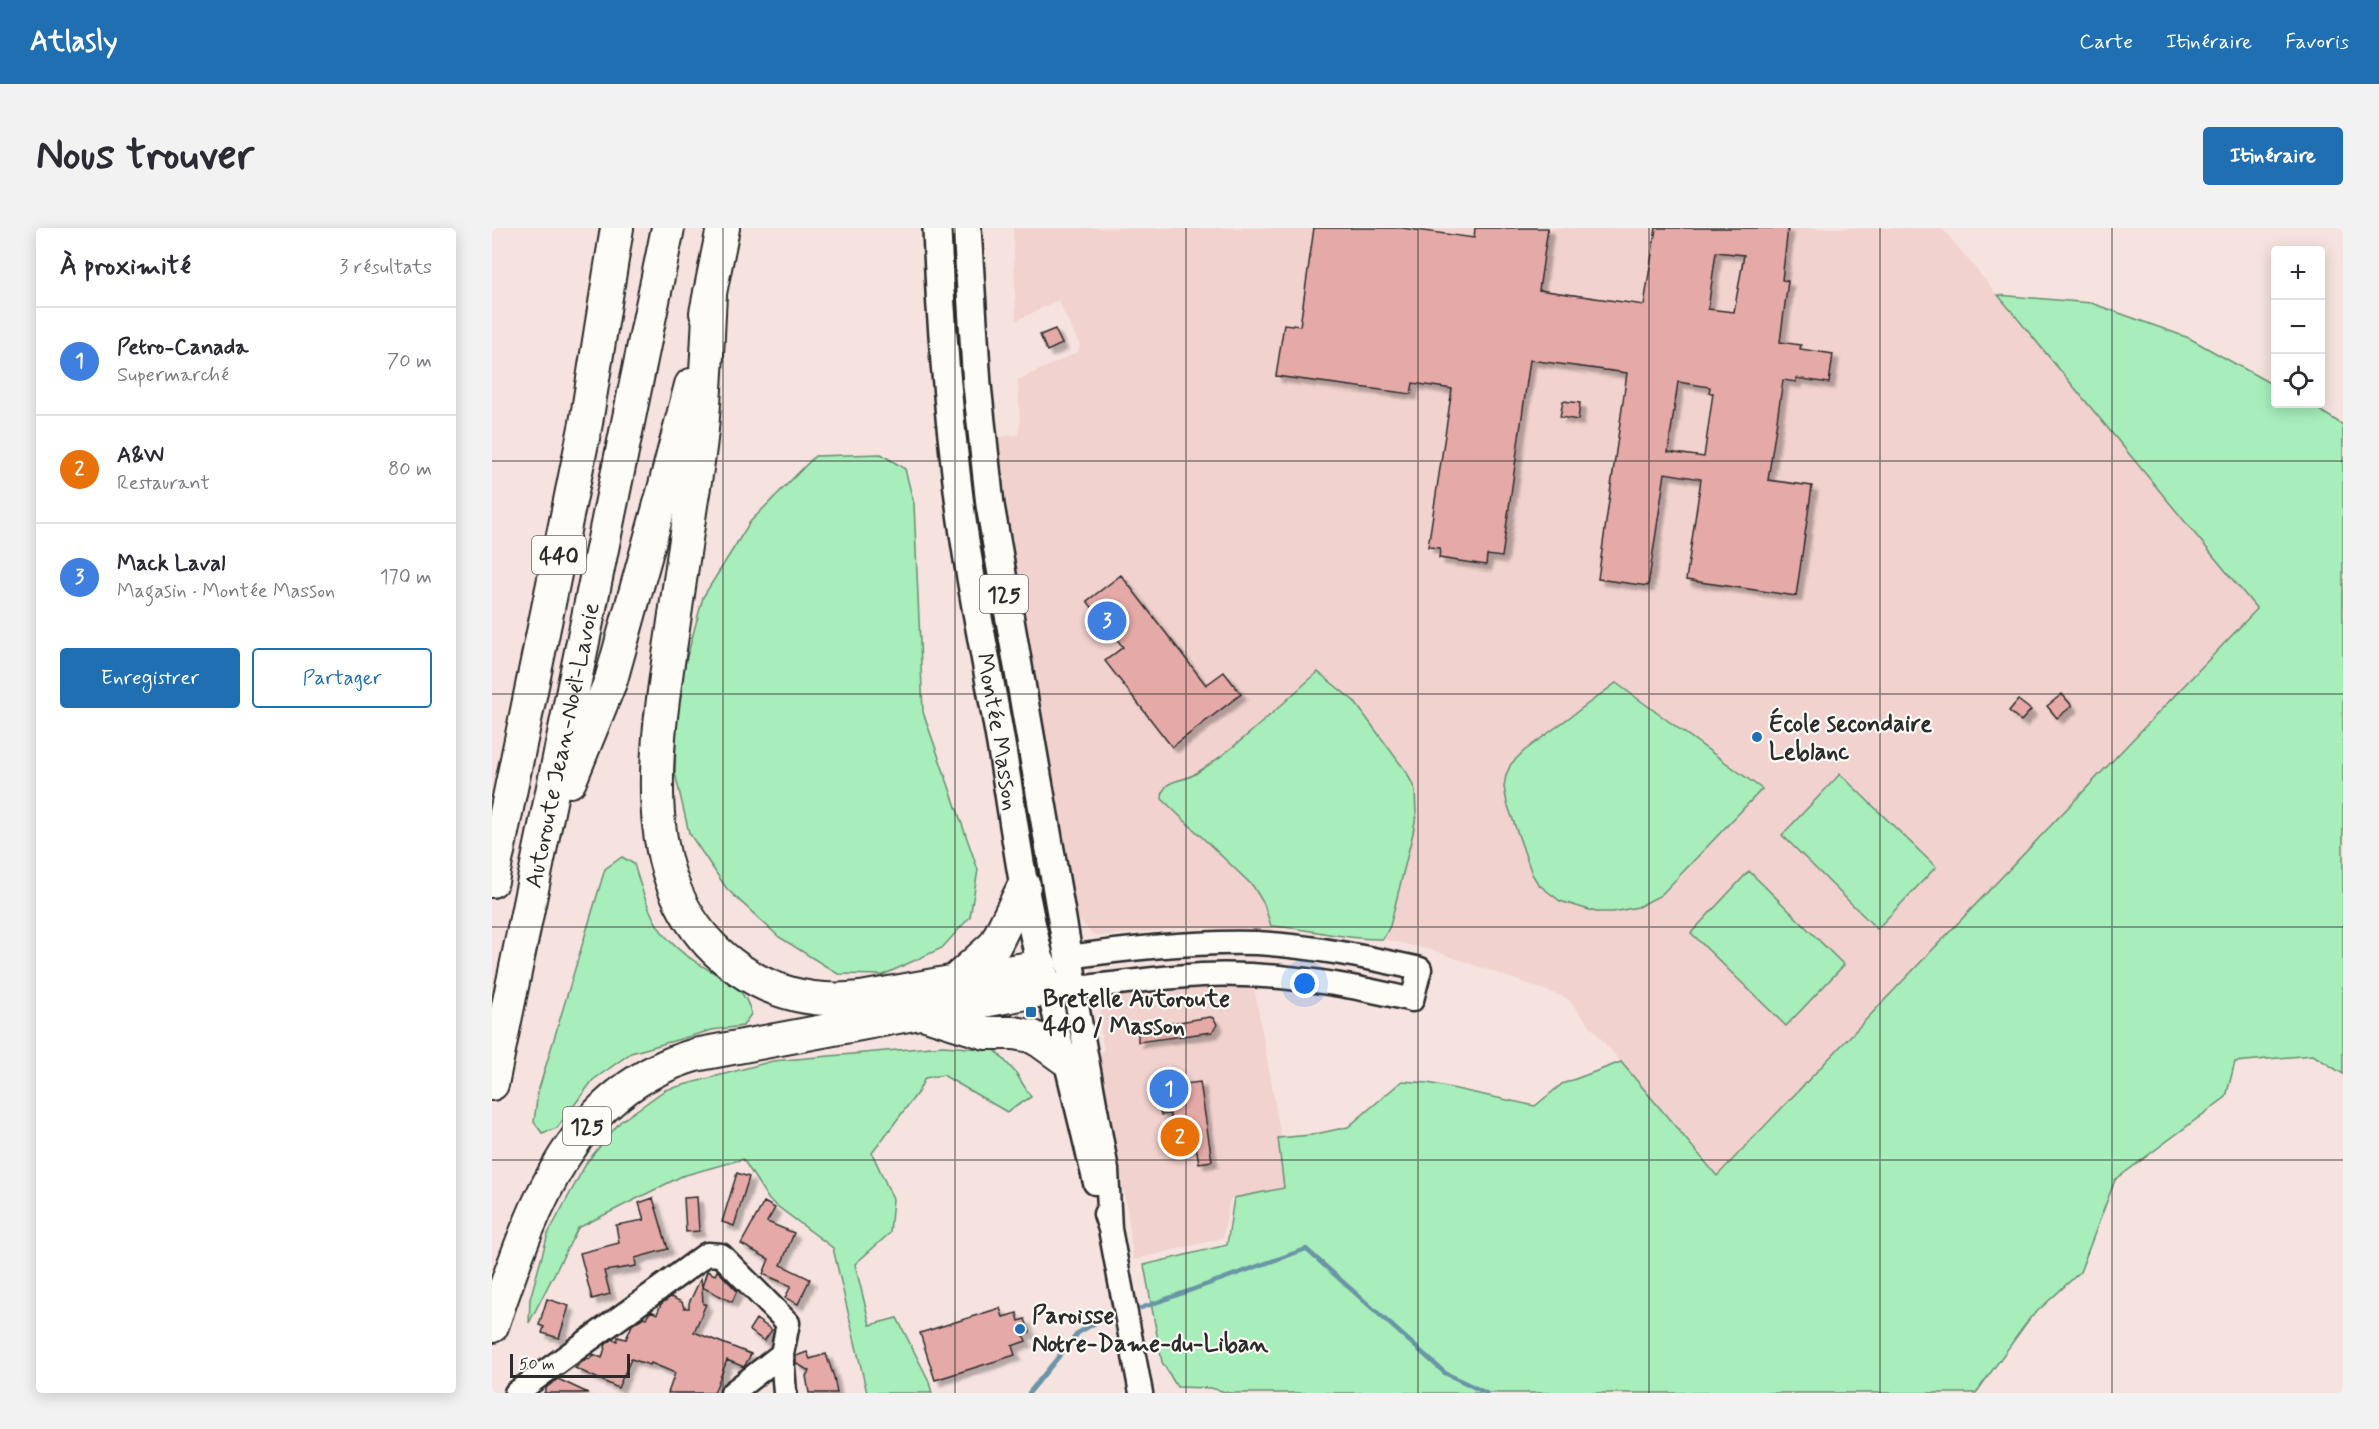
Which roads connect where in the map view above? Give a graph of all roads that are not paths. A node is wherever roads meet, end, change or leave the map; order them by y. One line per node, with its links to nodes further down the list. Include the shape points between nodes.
1 (617, 228): 8 (highway, Autoroute Jean-Noël-Lavoie / 440, via 589,405)
2 (668, 228): 7 (highway, Autoroute Jean-Noël-Lavoie / 440)
3 (723, 228): 6 (highway)
4 (937, 228): 9 (main road, Montée Masson, via 943,346 957,482)
5 (968, 228): 10 (main road, Montée Masson / 125, via 977,385 990,505)
6 (710, 293): 7 (highway, via 689,393 611,680); 11 (highway, via 702,431 658,734 657,803 671,879 687,914 709,943 740,970 777,989 810,998 843,1000)
7 (539, 861): 14 (highway, Autoroute Jean-Noël-Lavoie / 440)
8 (492, 881)
9 (1024, 886): 10 (main road, Montée Masson); 11 (highway, via 994,945)
10 (1058, 975): 10 (street, via 1280,977 1339,984 1412,1000 1420,969 1257,943 1172,945); 11 (highway); 12 (highway, 125); 13 (street, Montée Masson); 15 (street, Montée Masson, via 1107,1170)
11 (955, 982)
12 (920, 1012): 13 (highway, via 986,1033 1031,1036); 16 (highway, 125, via 695,1055 656,1069 623,1090 580,1133 548,1183 528,1224)
13 (1065, 1059): 15 (street, Montée Masson)
14 (492, 1084)
15 (1110, 1229): 21 (street, Montée Masson)
16 (492, 1326)
17 (782, 1354): 18 (street, via 788,1323 721,1255 707,1254); 19 (street); 20 (street)
18 (516, 1393)
19 (732, 1393)
20 (785, 1393)
21 (1141, 1393)

